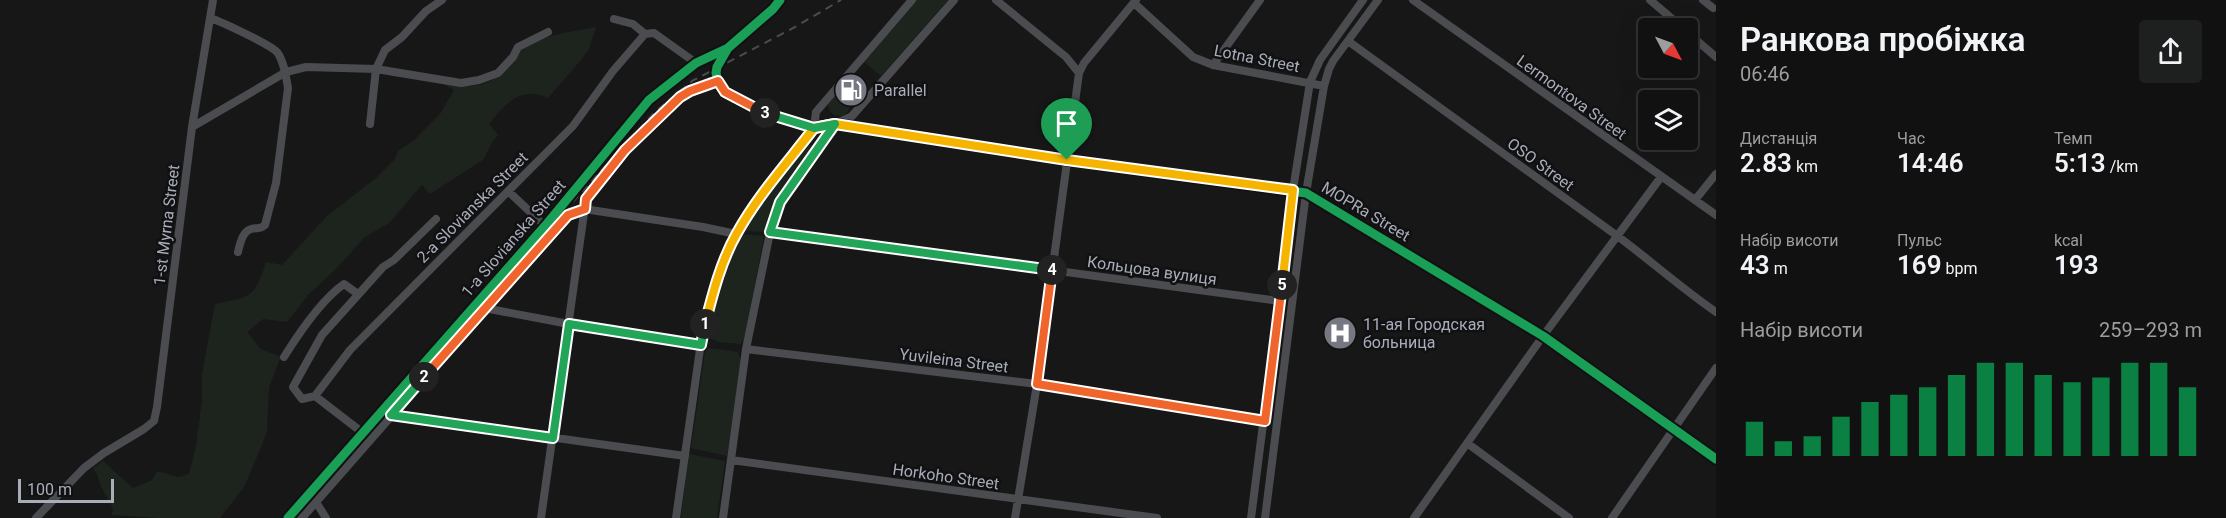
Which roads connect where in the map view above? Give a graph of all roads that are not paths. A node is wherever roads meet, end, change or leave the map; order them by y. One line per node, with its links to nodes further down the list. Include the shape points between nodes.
1 (213, 0): 15 (street, 1-st Myrna Street)
2 (441, 0): 26 (street, via 386,50)
3 (780, 0): 22 (street, 1-a Slovianska Street)
4 (912, 0): 35 (street, via 816,112)
5 (954, 0): 33 (street, via 852,116)
6 (996, 0): 28 (street, via 1066,57)
7 (1260, 0): 25 (street)
8 (1363, 0): 30 (street, via 1320,60)
9 (1378, 0): 20 (street)
10 (1413, 0): 38 (street, Lermontova Street)
11 (1650, 0): 16 (street)
12 (1703, 0): 14 (street)
13 (1135, 2): 25 (street, Lotna Street, via 1193,57); 28 (street)
14 (1713, 8)
15 (210, 18): 27 (street, via 276,52); 34 (street, 1-st Myrna Street)
16 (1671, 18)
17 (614, 19): 19 (street, via 633,24)
18 (548, 32): 26 (street, via 518,47 498,73 479,80 461,83)
19 (645, 34): 24 (street, via 654,33); 39 (street, 2-a Slovianska Street, via 573,126)
20 (1348, 41): 31 (street, via 1329,69); 48 (street, OSO Street)
21 (1698, 42): 23 (street)
22 (728, 48): 24 (street, 1-a Slovianska Street); 29 (street, via 717,68)
23 (1716, 57)
24 (696, 63): 45 (street, 1-a Slovianska Street, via 649,100)
25 (1213, 65): 30 (street, Lotna Street)
26 (376, 69): 27 (street, via 306,67); 32 (street)
27 (286, 72): 34 (street); 49 (street, via 288,88 274,194 265,225 250,229)
28 (1079, 73): 36 (street)
29 (718, 81): 35 (street, via 725,92 762,112); 42 (street, via 680,97 625,150 586,199)
30 (1310, 82): 31 (street, Lotna Street); 40 (street)
31 (1324, 86): 40 (street)
32 (370, 124)
33 (835, 124): 35 (street); 36 (street, MOPRa Street); 46 (street, via 780,202)
34 (192, 127): 74 (street, 1-st Myrna Street, via 153,421 84,468)
35 (814, 128): 47 (street)
36 (1067, 160): 40 (street, MOPRa Street); 50 (street)
37 (1716, 174): 41 (street)
38 (1661, 177): 41 (street, Lermontova Street); 48 (street)
39 (508, 191): 45 (street); 62 (street, 2-a Slovianska Street, via 350,350)
40 (1299, 191): 52 (street); 56 (street, MOPRa Street); 84 (street)
41 (1695, 200): 43 (street, Lermontova Street)
42 (585, 209): 47 (street); 53 (street, via 568,215); 55 (street)
43 (1716, 215)
44 (436, 219): 51 (street)
45 (545, 225): 66 (street, 1-a Slovianska Street)
46 (770, 232): 50 (street, Кольцова вулиця); 58 (street)
47 (736, 234): 57 (street, via 712,296)
48 (1616, 235): 54 (street, OSO Street); 56 (street)
49 (238, 252)
50 (1053, 270): 52 (street, Кольцова вулиця); 61 (street)
51 (358, 294): 59 (street, via 344,284 335,290); 62 (street, via 322,335 293,387 302,399)
52 (1280, 301): 64 (street)
53 (484, 308): 55 (street); 63 (street)
54 (1716, 312)
55 (569, 324): 57 (street); 67 (street)
56 (1543, 336): 65 (street, MOPRa Street); 68 (street)
57 (701, 345): 69 (street)
58 (746, 350): 61 (street, Yuvileina Street); 71 (street)
59 (284, 357)
60 (1716, 368): 65 (street)
61 (1037, 384): 64 (street, Yuvileina Street); 72 (street)
62 (315, 396): 66 (street)
63 (391, 415): 67 (street); 73 (street)
64 (1265, 421): 83 (street)
65 (1674, 429): 70 (street, MOPRa Street); 87 (street)
66 (363, 433): 75 (street, 1-a Slovianska Street)
67 (553, 438): 69 (street); 78 (street)
68 (1467, 443): 85 (street); 86 (street)
69 (686, 456): 79 (street)
70 (1716, 459)
71 (731, 460): 72 (street, Horkoho Street); 80 (street)
72 (1017, 499): 81 (street); 82 (street, Horkoho Street)
73 (316, 502): 76 (street); 77 (street)
74 (36, 518)
75 (288, 518)
76 (302, 518)
77 (326, 518)
78 (541, 518)
79 (676, 518)
80 (723, 518)
81 (1015, 518)
82 (1157, 518)
83 (1251, 518)
84 (1265, 518)
85 (1413, 518)
86 (1569, 518)
87 (1612, 518)

